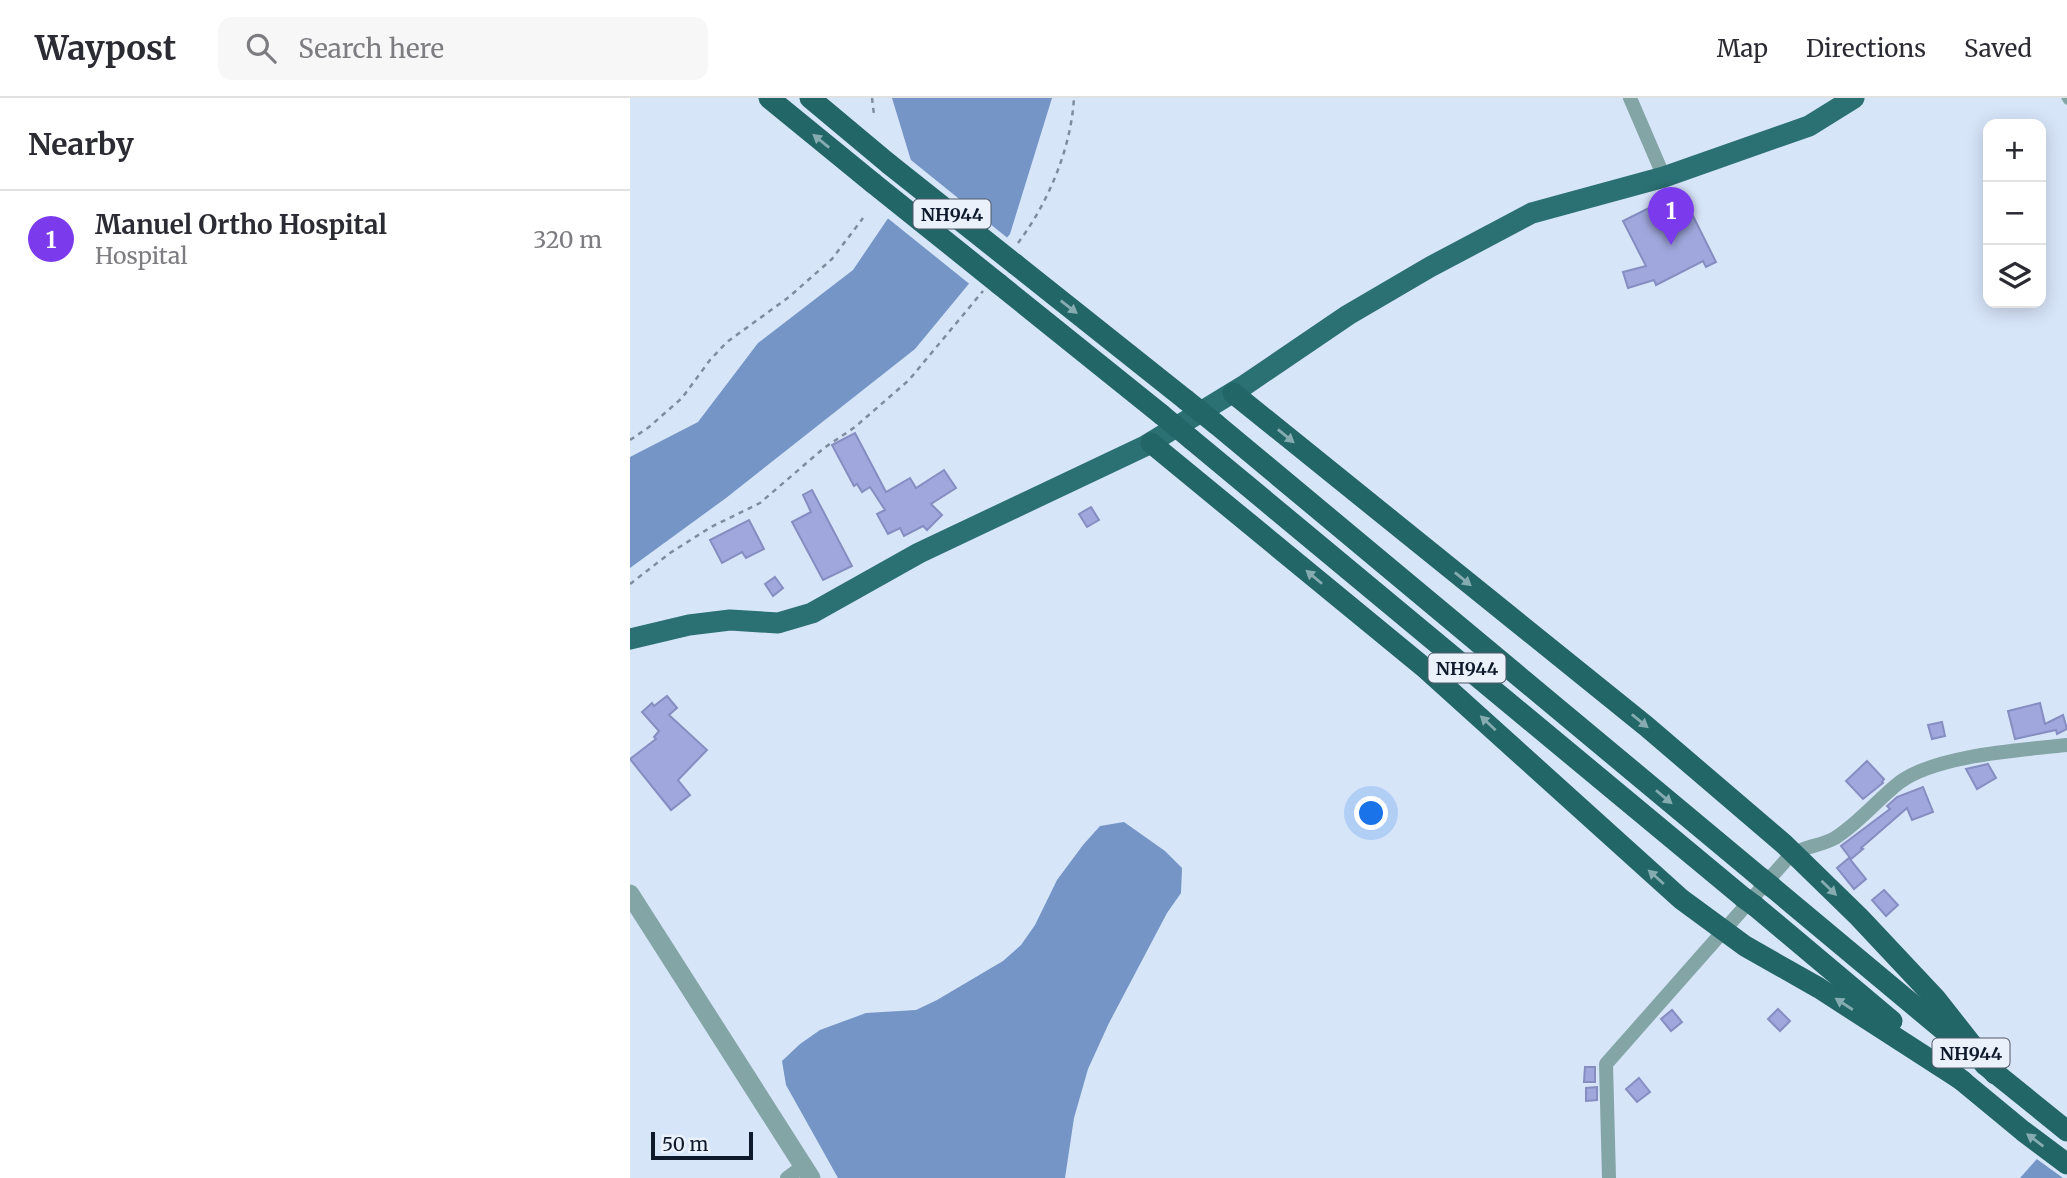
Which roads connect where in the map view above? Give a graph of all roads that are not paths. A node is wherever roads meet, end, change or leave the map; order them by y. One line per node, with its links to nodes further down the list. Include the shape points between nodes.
1 (769, 98): 14 (highway, NH944 / NH944, one-way to 1, bridge, via 1162,415 993,285)
2 (810, 98): 13 (highway, NH944 / NH944, one-way to 13, bridge, via 1216,424)
3 (1630, 98): 5 (street)
4 (1854, 98): 5 (main road, via 1809,126)
5 (1664, 177): 6 (main road, via 1532,213 1348,315)
6 (1233, 393): 7 (main road); 10 (highway, one-way to 10, via 1646,726)
7 (1151, 443): 8 (main road, via 919,553 812,613 778,623 730,620); 12 (highway, one-way to 7, via 1671,890 1426,668)
8 (631, 636)
9 (2067, 745): 10 (street, via 1937,765 1902,781 1835,838)
10 (1793, 854): 12 (street); 13 (highway, one-way to 13, via 1936,999)
11 (630, 894): 17 (street)
12 (1724, 932): 14 (highway, one-way to 12); 19 (street, via 1606,1064)
13 (1996, 1074): 15 (highway, NH944 / NH944)
14 (1963, 1081): 16 (highway, NH944 / NH944, one-way to 14)
15 (2067, 1131)
16 (2067, 1164)
17 (807, 1172): 18 (street)
18 (788, 1178)
19 (1609, 1178)

